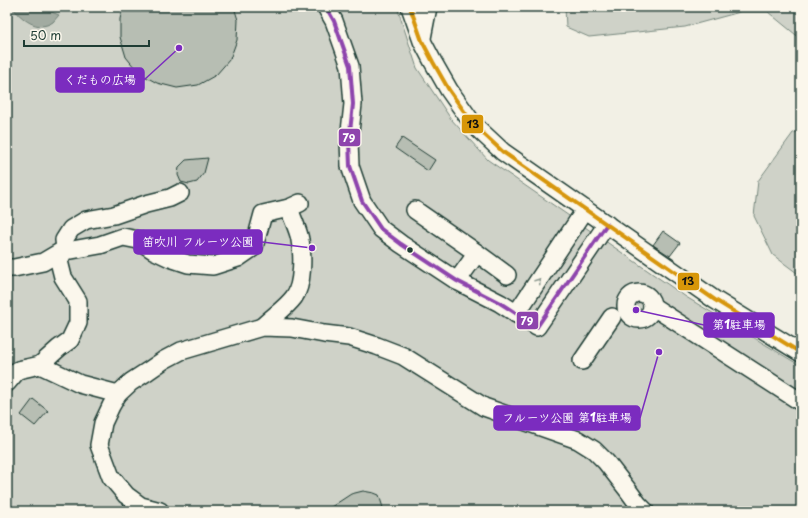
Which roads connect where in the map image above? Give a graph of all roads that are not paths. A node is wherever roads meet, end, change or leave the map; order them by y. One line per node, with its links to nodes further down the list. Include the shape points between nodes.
1 (326, 7): 13 (street, via 334,21 350,66 353,104 348,141 350,166 362,201 381,229)
2 (410, 7): 4 (street)
3 (428, 7): 4 (street)
4 (422, 41): 7 (street, via 449,90 473,124 502,152)
5 (180, 193): 9 (street, via 114,215 86,220 71,229 64,240)
6 (415, 210): 10 (street)
7 (585, 210): 8 (street); 15 (street, one-way to 7)
8 (607, 224): 15 (street, via 537,327); 18 (street, via 715,300)
9 (64, 249): 11 (street, via 43,262); 17 (street, via 100,245 123,237 138,240 153,250 188,264 213,266 238,258 254,248 263,214 294,206 302,261 300,279 295,296); 20 (street, via 59,261 63,277 78,301 78,323 70,340)
10 (477, 253): 12 (street); 13 (street)
11 (7, 268)
12 (507, 275)
13 (457, 281): 15 (street)
14 (652, 306): 23 (street)
15 (516, 314)
16 (612, 317): 19 (street)
17 (262, 327): 22 (street, via 182,351 131,382); 25 (street, via 292,328 378,346 403,356 484,407 578,440 594,450 606,462)
18 (801, 353)
19 (582, 361)
20 (40, 365): 21 (street, via 18,370); 22 (street, via 80,384)
21 (7, 384)
22 (118, 394): 24 (street, via 103,423 99,445 103,458 111,477 126,495 141,506)
23 (801, 402)
24 (160, 511)
25 (645, 511)

